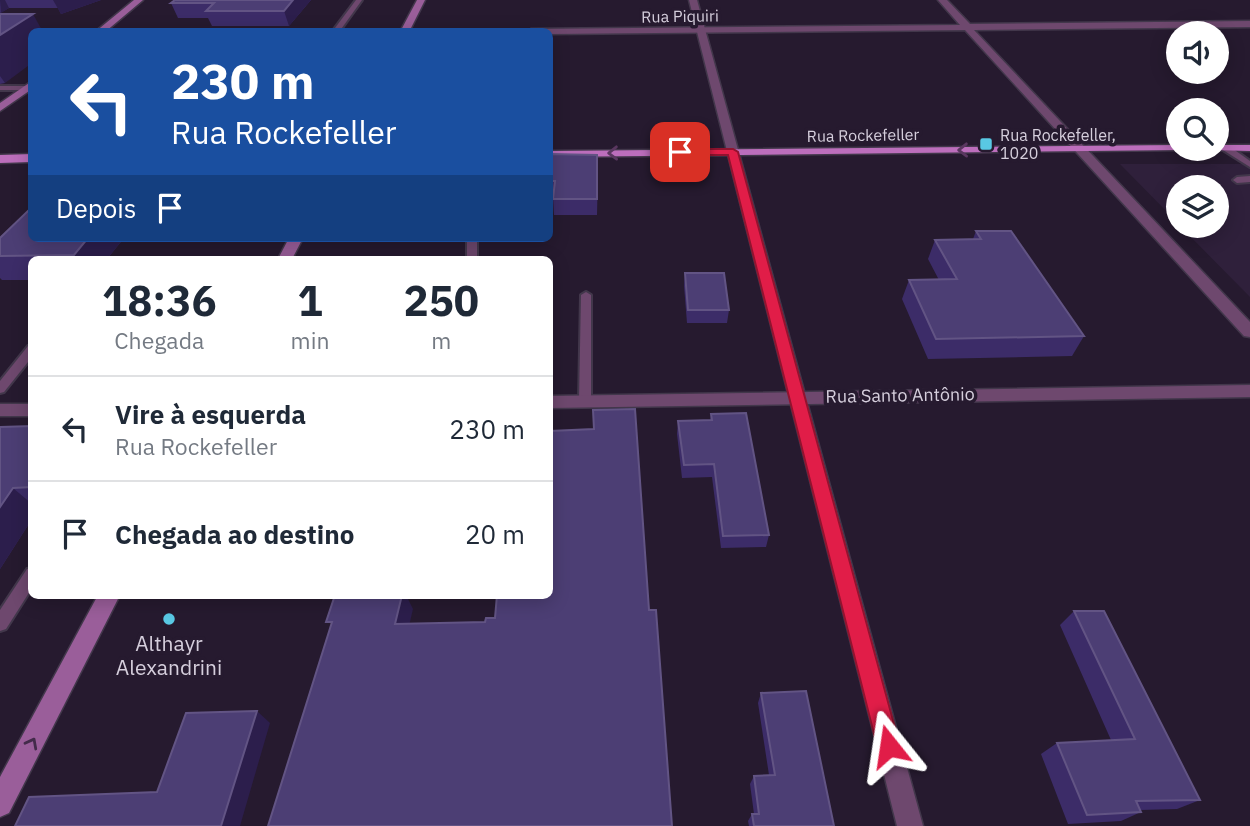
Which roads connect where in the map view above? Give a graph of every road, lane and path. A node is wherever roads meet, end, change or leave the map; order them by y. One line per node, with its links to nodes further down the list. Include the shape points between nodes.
1 (139, 0): 8 (main road)
2 (359, 0): 9 (lane)
3 (421, 0): 10 (main road)
4 (693, 0): 11 (street)
5 (942, 0): 7 (street)
6 (1250, 24): 7 (street, Rua Piquiri)
7 (968, 27): 11 (street, Rua Piquiri); 19 (street)
8 (104, 28)
9 (338, 28)
10 (406, 28)
11 (701, 30): 12 (street, Rua Piquiri); 21 (street)
12 (553, 32)
13 (28, 86): 15 (lane)
14 (28, 87): 16 (main road)
15 (0, 88)
16 (0, 108)
17 (1166, 148): 19 (main road, Rua Rockefeller)
18 (1229, 148): 20 (main road)
19 (1080, 149): 21 (main road, Rua Rockefeller, one-way to 21); 30 (street)
20 (1249, 149)
21 (733, 152): 23 (main road, Rua Rockefeller, one-way to 23); 34 (street)
22 (1229, 153): 26 (lane)
23 (553, 154)
24 (28, 158): 25 (main road)
25 (0, 159)
26 (1250, 165)
27 (1250, 179): 28 (lane)
28 (1237, 180)
29 (586, 295): 35 (lane)
30 (1250, 332)
31 (28, 354): 32 (lane)
32 (0, 389)
33 (1250, 391): 34 (street, Rua Santo Antônio)
34 (797, 397): 35 (street, Rua Santo Antônio); 43 (street)
35 (585, 401): 36 (street, Rua Santo Antônio)
36 (553, 402)
37 (0, 410): 38 (street)
38 (28, 410)
39 (28, 580): 41 (lane)
40 (107, 599): 42 (main road, one-way to 40)
41 (0, 624)
42 (0, 804)
43 (910, 826)

